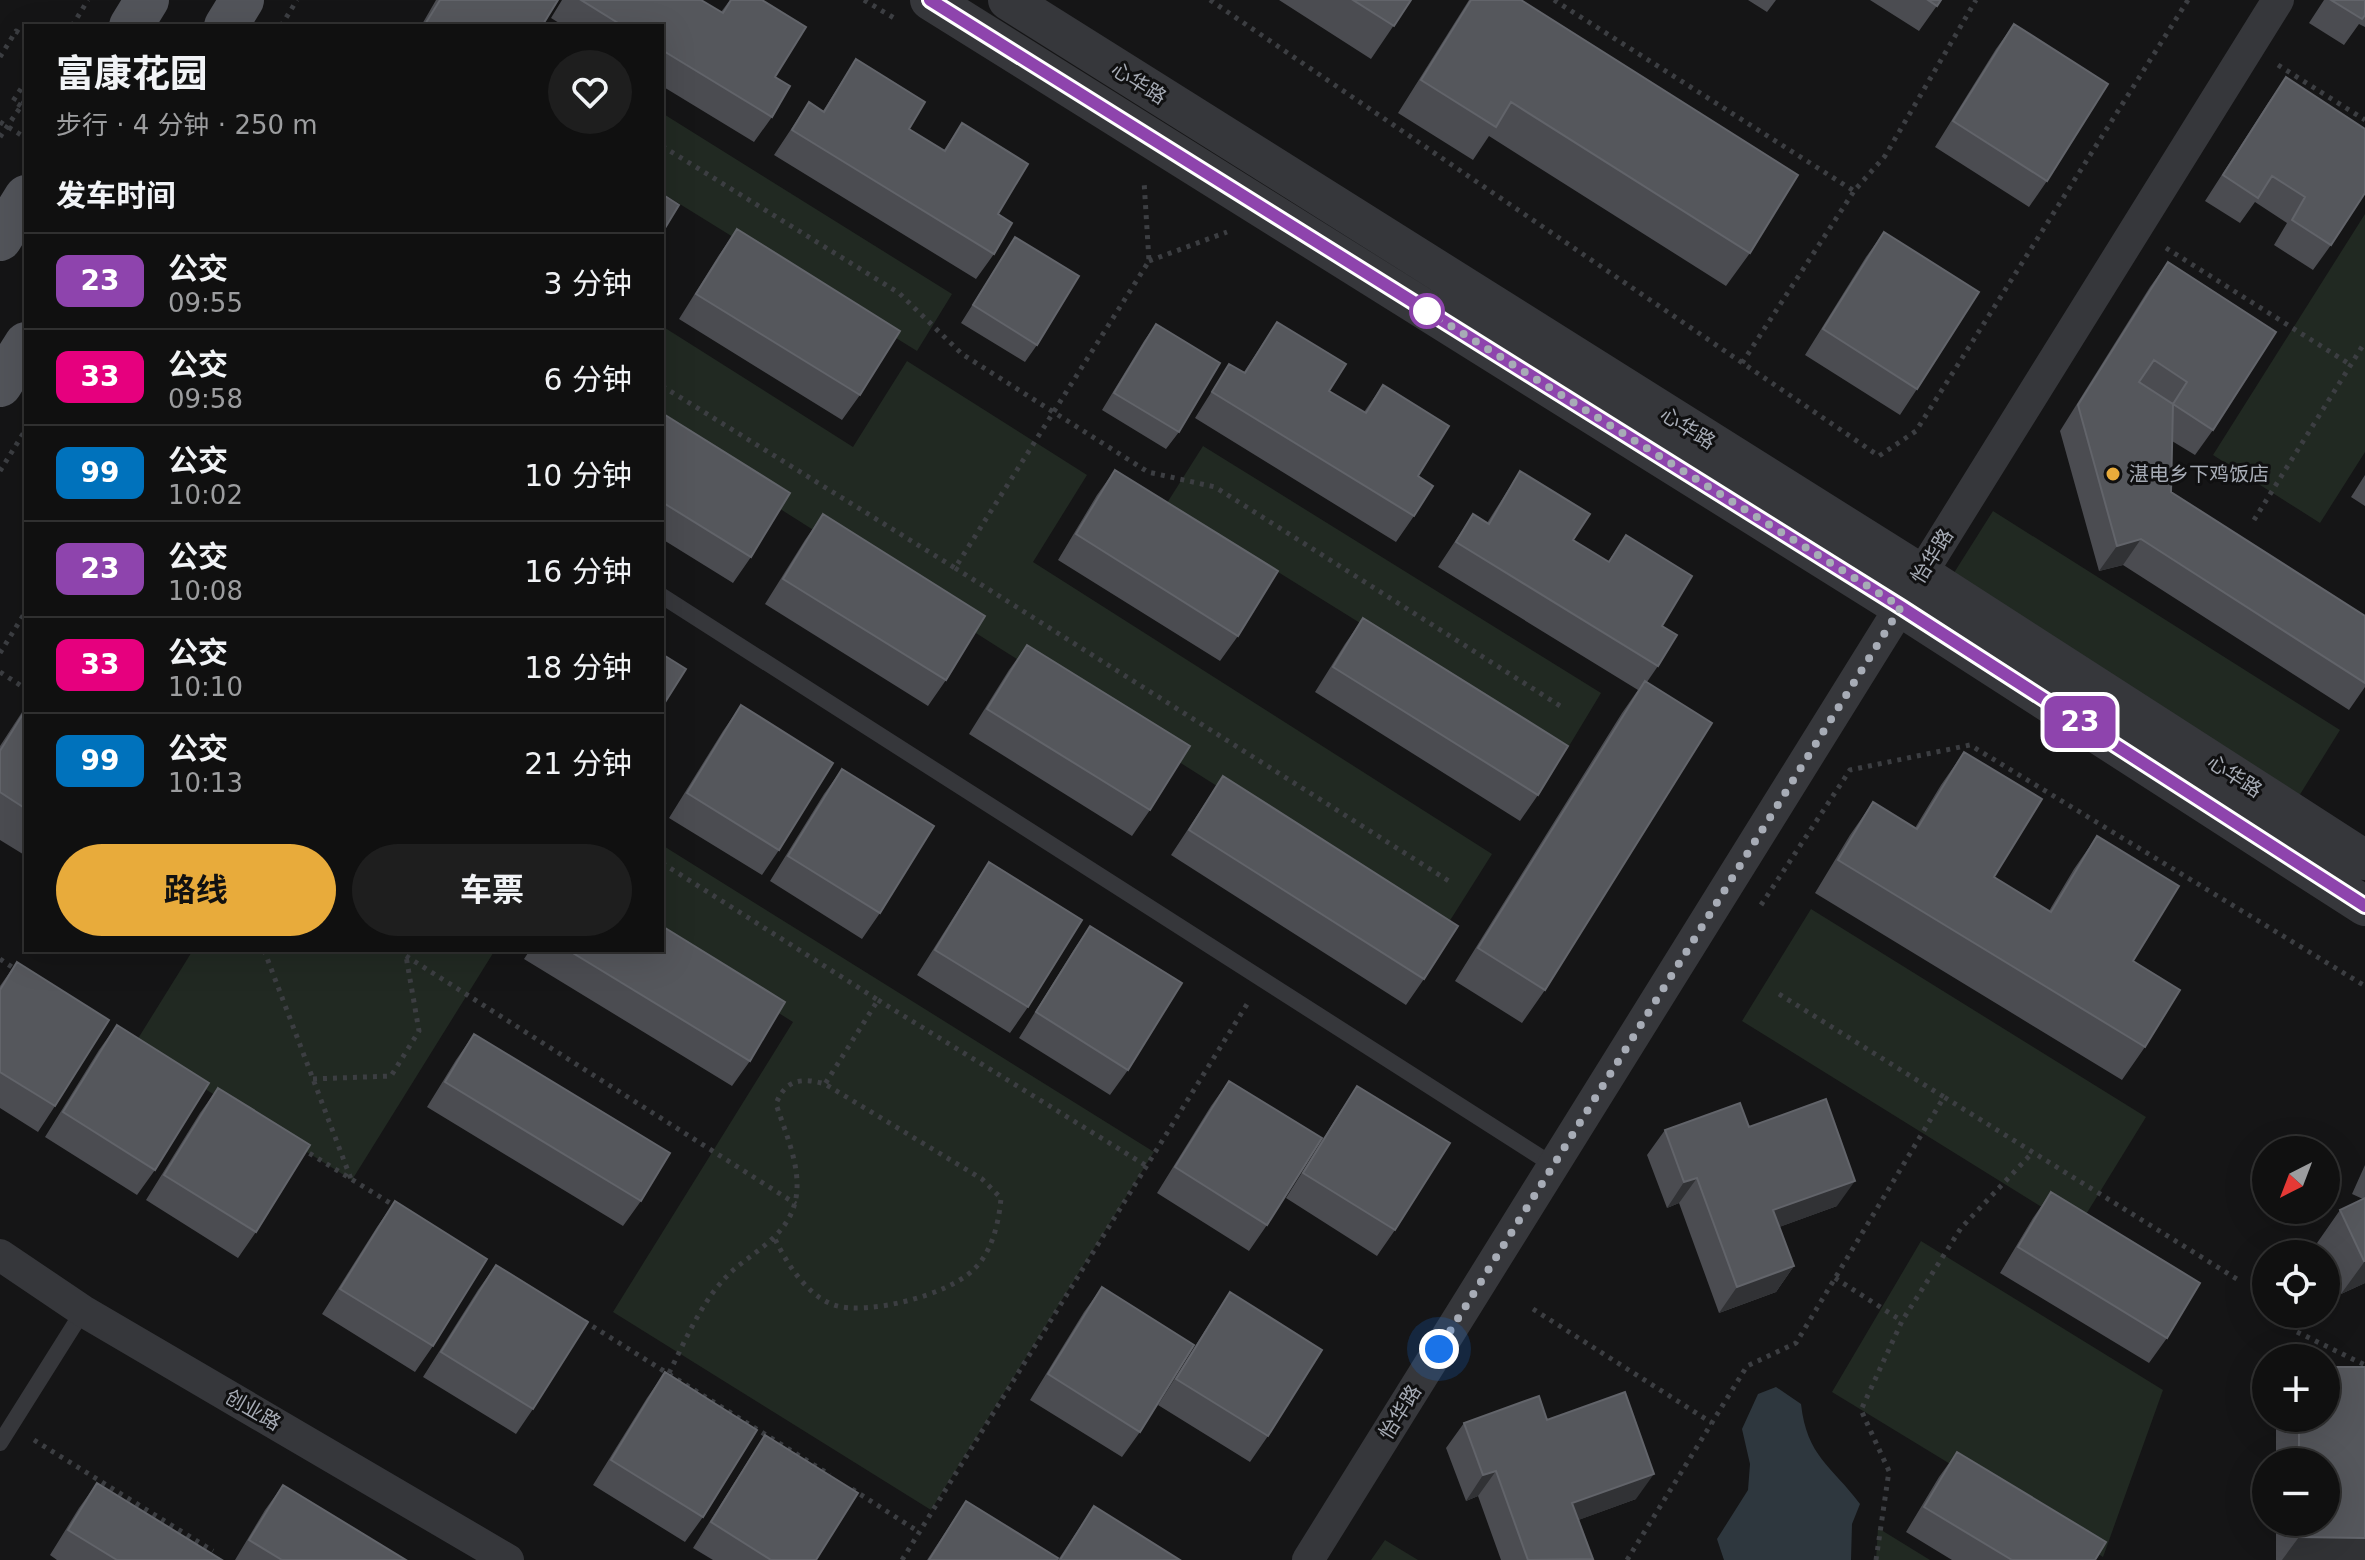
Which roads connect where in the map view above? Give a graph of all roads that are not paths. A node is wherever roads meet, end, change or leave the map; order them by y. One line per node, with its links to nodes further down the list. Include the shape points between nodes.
1 (147, 0): 6 (main road)
2 (242, 0): 7 (main road)
3 (930, 0): 12 (street, 心华路, via 1274,215)
4 (1008, 0): 12 (street, 心华路)
5 (2278, 0): 12 (street, 怡华路)
6 (132, 24)
7 (227, 24)
8 (24, 200): 9 (main road)
9 (0, 239)
10 (24, 347): 11 (main road)
11 (0, 385)
12 (1911, 590): 14 (street, 心华路); 15 (street, 心华路); 16 (street, 怡华路)
13 (664, 597): 16 (lane)
14 (2365, 860)
15 (2365, 906)
16 (1553, 1165): 21 (street, 怡华路)
17 (0, 1255): 18 (street, 创业路)
18 (83, 1311): 19 (lane); 20 (street, 创业路)
19 (0, 1443)
20 (508, 1560)
21 (1308, 1560)

